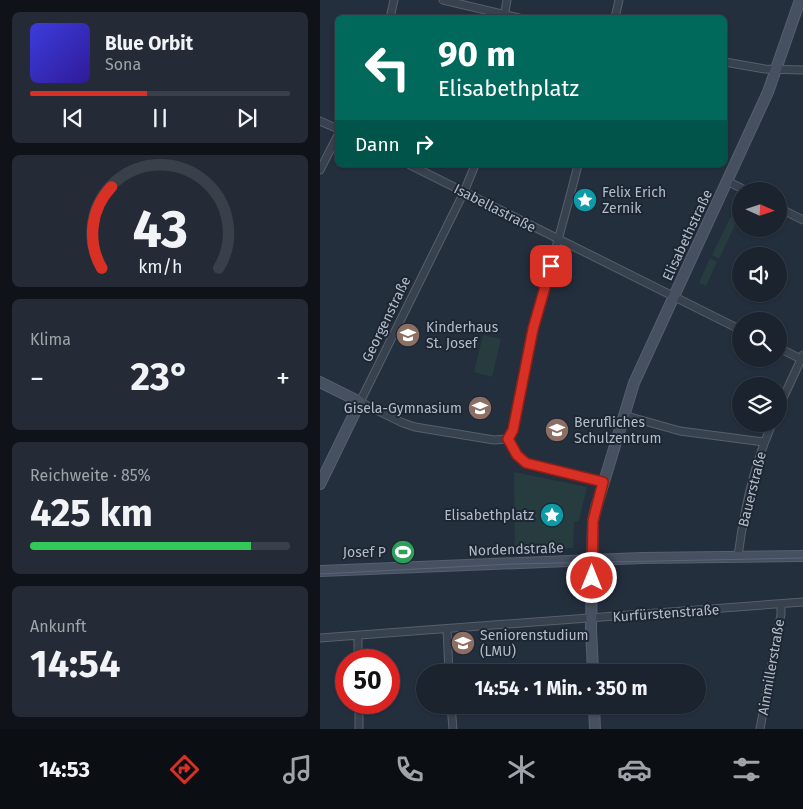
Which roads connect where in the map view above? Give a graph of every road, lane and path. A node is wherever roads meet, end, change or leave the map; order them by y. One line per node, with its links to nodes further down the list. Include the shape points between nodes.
1 (394, 0): 6 (street)
2 (443, 0): 7 (street)
3 (507, 0): 8 (street)
4 (620, 0): 9 (street)
5 (800, 0): 11 (main road, Elisabethstraße)
6 (391, 15)
7 (500, 15)
8 (504, 15)
9 (616, 15)
10 (727, 62): 11 (street)
11 (777, 69): 12 (street); 20 (main road, Elisabethstraße)
12 (803, 70)
13 (320, 120): 14 (street)
14 (335, 128)
15 (335, 141): 19 (street)
16 (414, 167): 22 (street, Isabellastraße)
17 (474, 167): 22 (street, Georgenstraße)
18 (578, 167): 25 (street)
19 (320, 170)
20 (728, 182): 21 (street); 26 (main road, Elisabethstraße)
21 (732, 184)
22 (464, 192): 25 (street, Isabellastraße); 32 (street, Georgenstraße)
23 (788, 212): 24 (street)
24 (803, 220)
25 (560, 240): 26 (street, Isabellastraße); 35 (street, via 533,329 513,430)
26 (673, 296): 27 (street, Isabellastraße); 33 (main road, Elisabethstraße)
27 (732, 326)
28 (787, 351): 29 (street)
29 (802, 358): 31 (street)
30 (320, 382): 32 (main road)
31 (787, 390)
32 (360, 402): 35 (street, via 415,427 501,441); 38 (main road, Georgenstraße)
33 (623, 415): 36 (street, via 680,431); 37 (main road, Elisabethstraße)
34 (768, 432): 36 (street, Bauerstraße)
35 (508, 439): 37 (street, via 526,463)
36 (764, 442): 39 (street, Bauerstraße, via 746,502)
37 (603, 482): 41 (main road, via 593,521)
38 (320, 484)
39 (738, 556): 40 (main road, Nordendstraße); 41 (main road, Nordendstraße)
40 (803, 556)
41 (592, 560): 42 (main road, Nordendstraße); 45 (main road)
42 (320, 571)
43 (803, 602): 44 (street, Kurfürstenstraße)
44 (781, 604): 45 (street, Kurfürstenstraße); 58 (street, Ainmillerstraße)
45 (592, 619): 46 (street, Kurfürstenstraße); 51 (main road)
46 (446, 630): 47 (street, Kurfürstenstraße); 50 (street)
47 (358, 636): 48 (street, Kurfürstenstraße); 49 (street)
48 (320, 638)
49 (358, 649)
50 (448, 664)
51 (593, 664)
52 (359, 714): 55 (street)
53 (452, 714): 56 (street)
54 (594, 714): 57 (main road)
55 (359, 729)
56 (453, 729)
57 (595, 729)
58 (760, 729)

